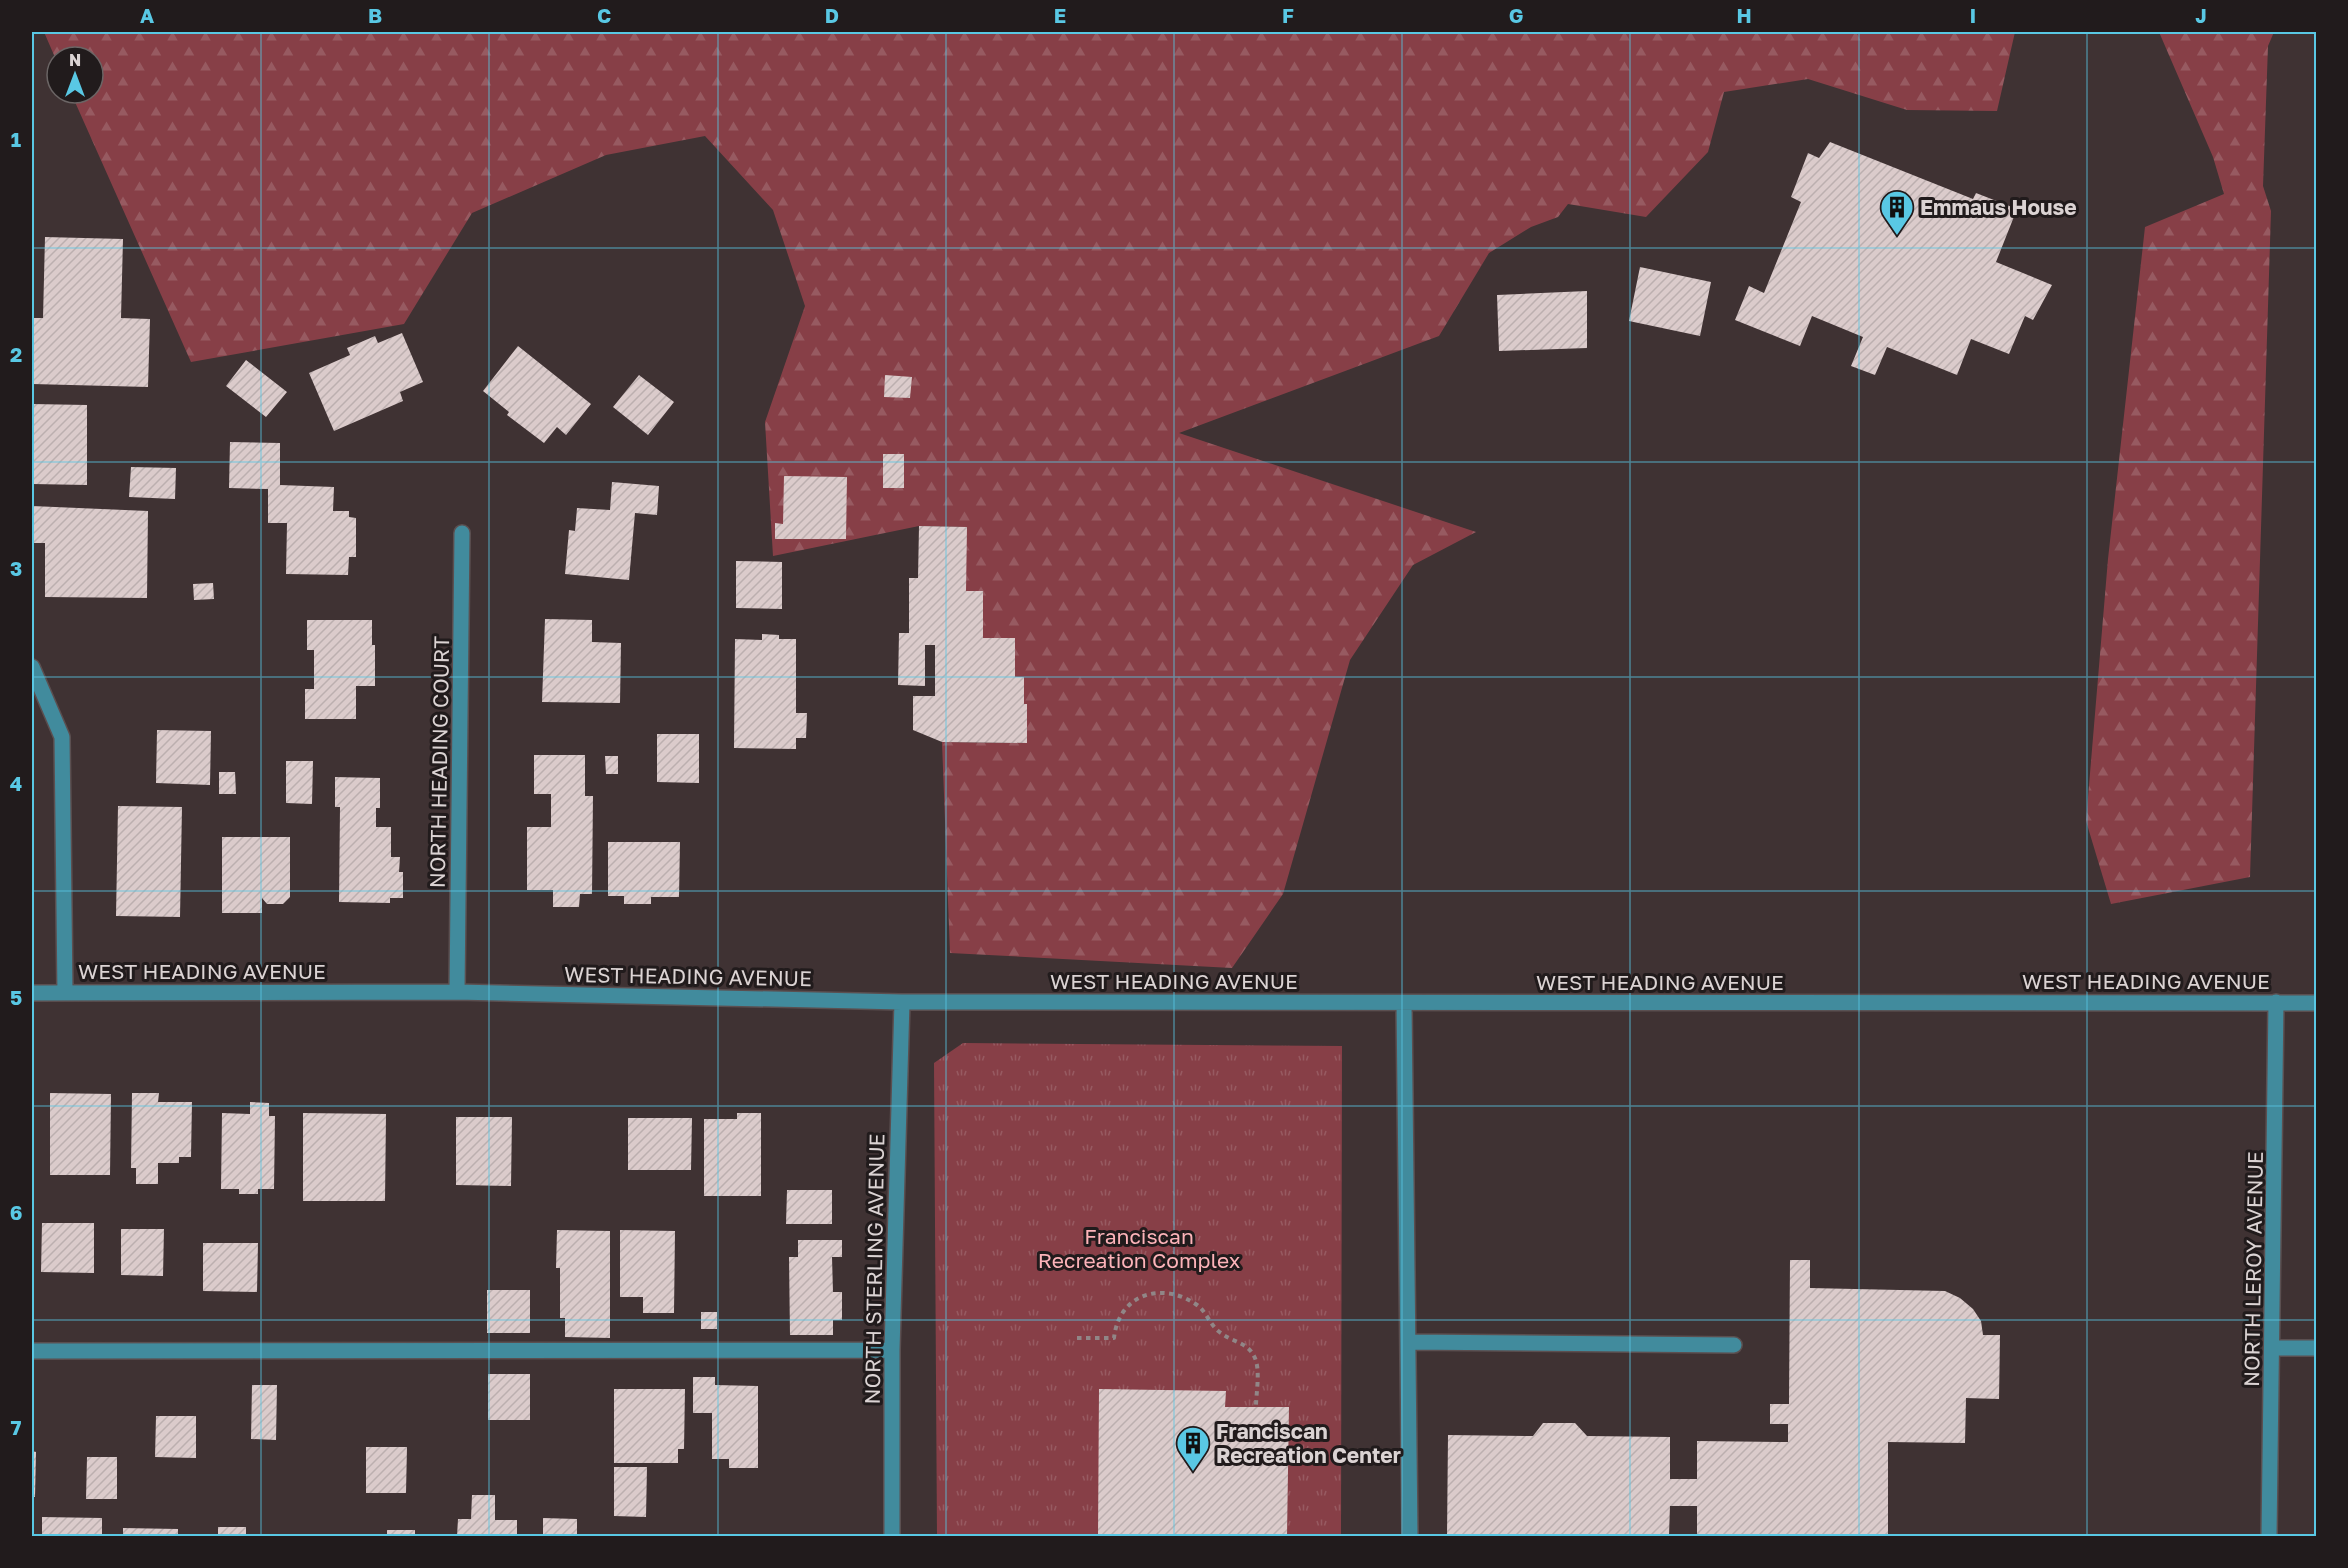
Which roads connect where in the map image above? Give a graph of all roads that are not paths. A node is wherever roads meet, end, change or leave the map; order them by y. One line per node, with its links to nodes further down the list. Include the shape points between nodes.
1 (462, 533): 3 (street, NORTH HEADING COURT)
2 (32, 667): 5 (street, via 62,737)
3 (457, 992): 5 (street, WEST HEADING AVENUE); 6 (street, WEST HEADING AVENUE)
4 (32, 993): 5 (street, WEST HEADING AVENUE)
5 (65, 993)
6 (902, 1002): 9 (street, WEST HEADING AVENUE); 14 (street, NORTH STERLING AVENUE)
7 (2276, 1002): 8 (street, WEST HEADING AVENUE); 9 (street, WEST HEADING AVENUE); 12 (street, NORTH LEROY AVENUE)
8 (2316, 1003)
9 (1404, 1004): 10 (street)
10 (1408, 1342): 11 (street); 17 (street)
11 (1734, 1345)
12 (2274, 1348): 13 (street); 18 (street, NORTH LEROY AVENUE)
13 (2316, 1348)
14 (892, 1350): 15 (street); 16 (street, NORTH STERLING AVENUE)
15 (32, 1351)
16 (892, 1536)
17 (1410, 1536)
18 (2269, 1536)

